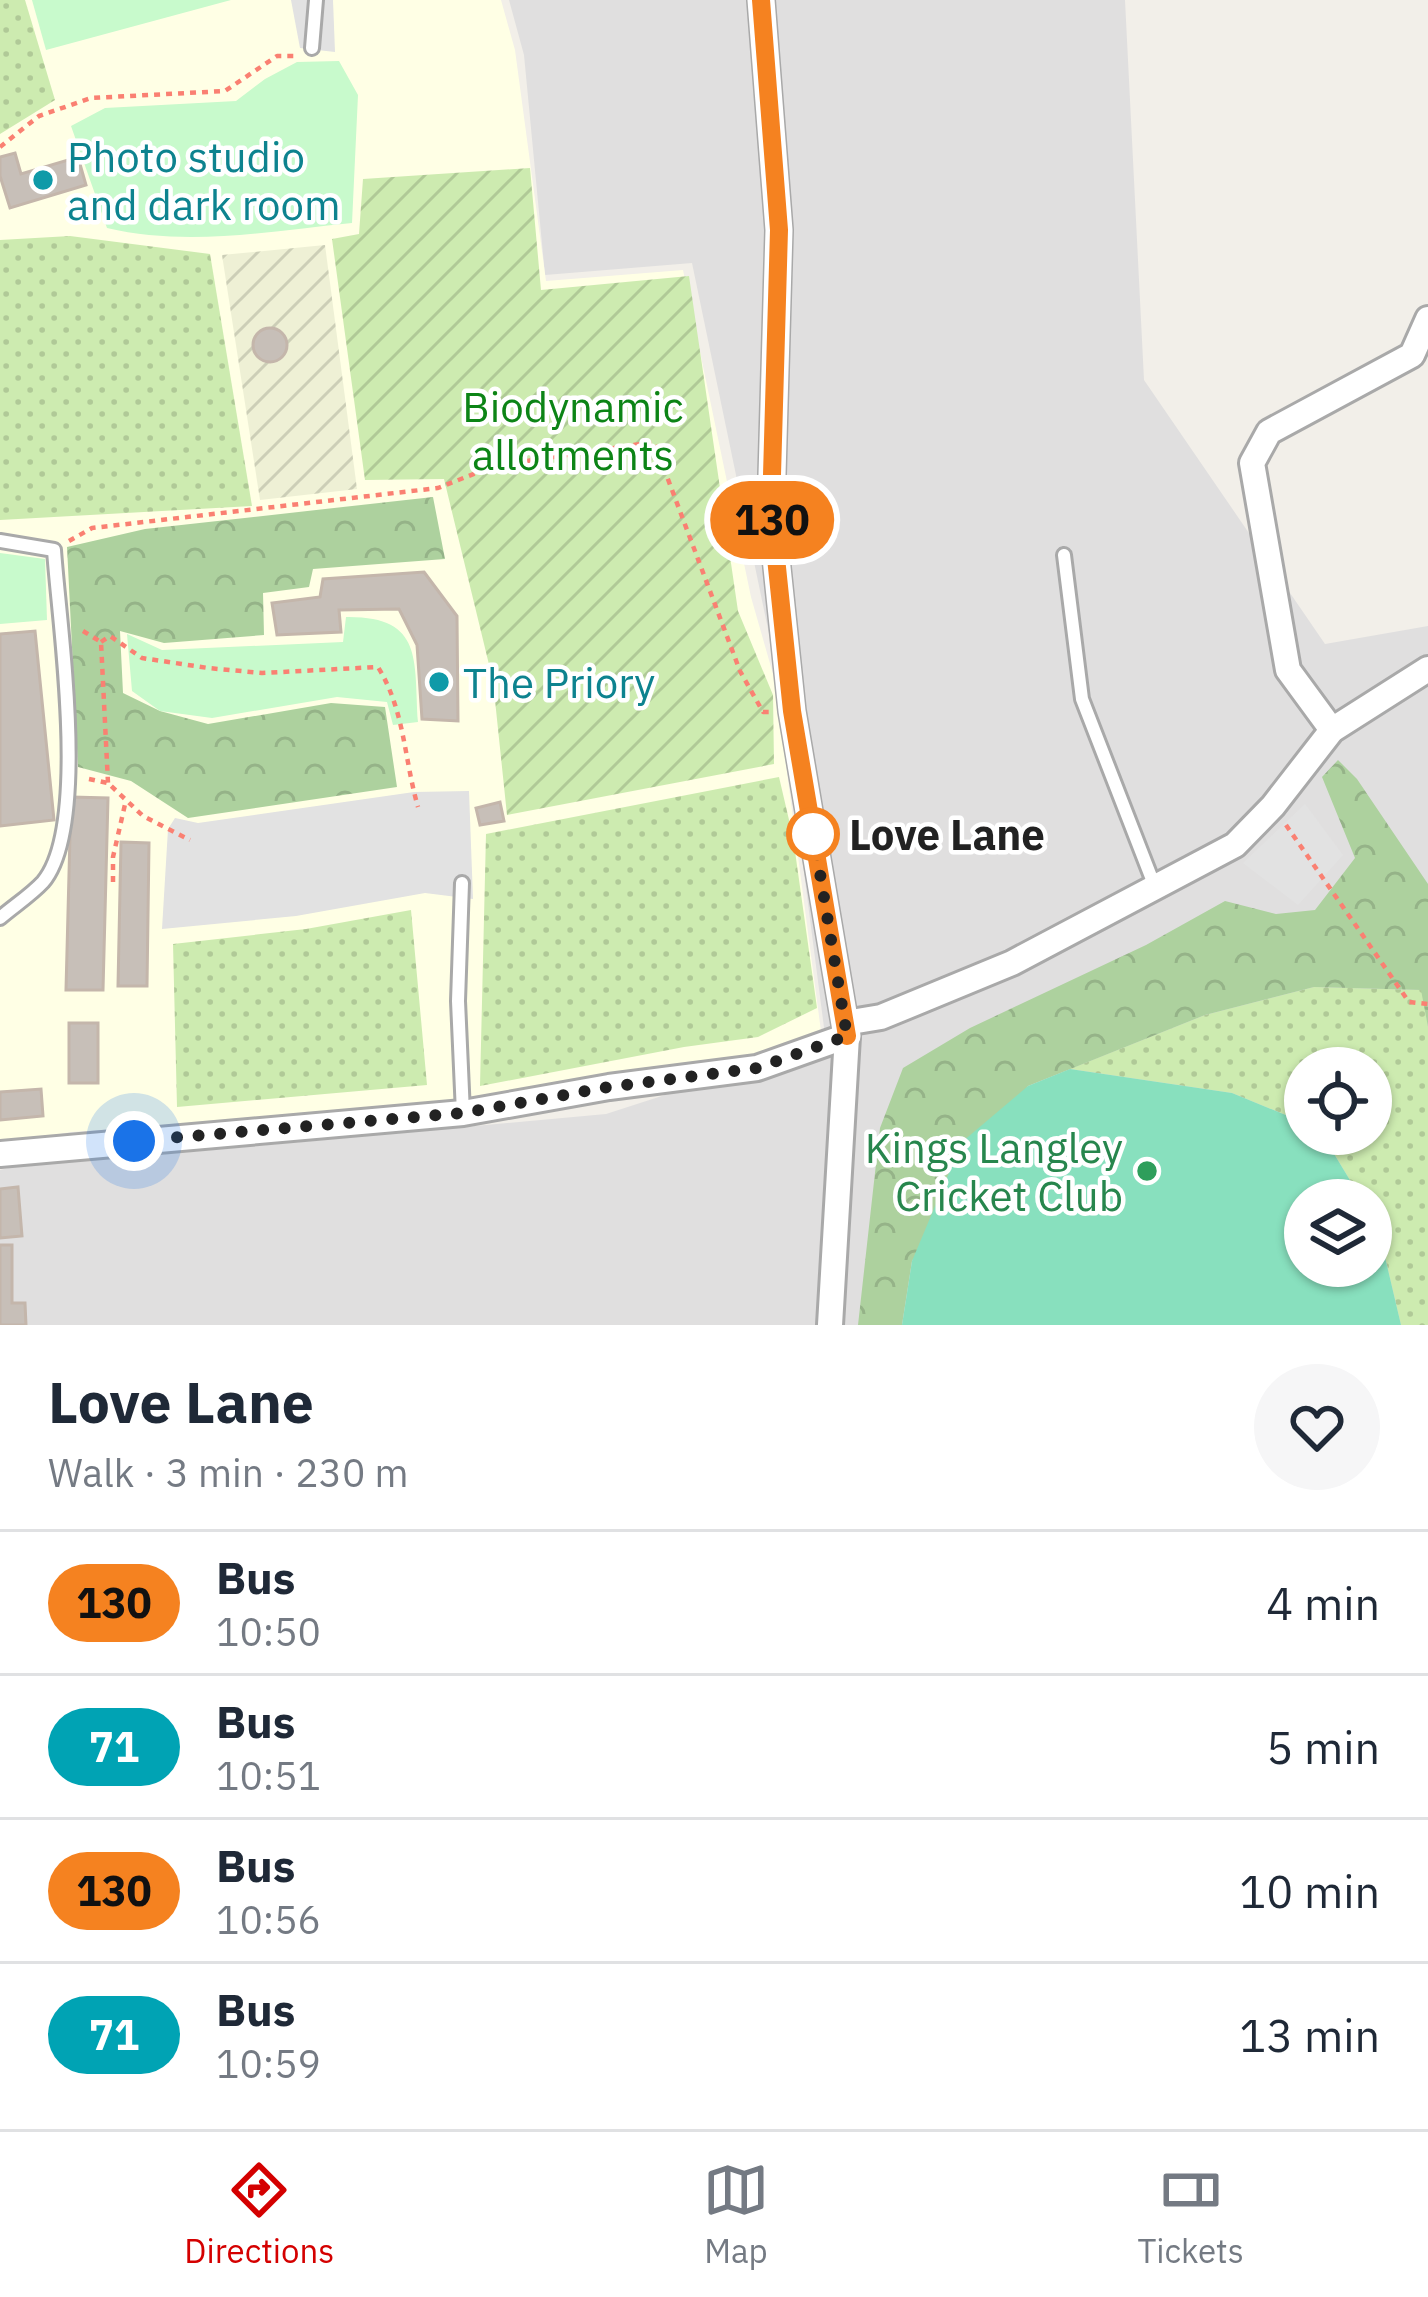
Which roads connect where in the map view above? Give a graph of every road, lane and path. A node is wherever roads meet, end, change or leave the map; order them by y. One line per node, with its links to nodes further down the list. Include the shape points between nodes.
1 (316, 0): 3 (lane)
2 (761, 0): 12 (street, via 779,230 771,510)
3 (310, 51): 4 (path, via 278,56 225,92 91,98 39,116)
4 (0, 148)
5 (1428, 319): 13 (street, via 1412,355 1269,432 1252,463 1288,670)
6 (0, 541): 7 (lane)
7 (54, 550): 9 (lane); 12 (path, via 92,528 438,488 494,466 654,442 740,670 763,712)
8 (1064, 555): 22 (lane, via 1082,700)
9 (59, 615): 10 (path); 23 (lane, via 66,650 64,838 45,880)
10 (101, 642): 15 (path); 18 (path, via 110,636 142,658 262,674 378,667 402,722)
11 (1428, 669): 13 (street)
12 (792, 711): 25 (street)
13 (1332, 730): 17 (street)
14 (95, 779): 15 (path)
15 (107, 783): 16 (path)
16 (126, 800): 19 (path); 20 (path)
17 (1273, 806): 22 (street, via 1235,845); 24 (path, via 1409,1002)
18 (418, 807)
19 (190, 840)
20 (112, 882)
21 (462, 883): 26 (lane)
22 (1156, 888): 25 (street, via 1012,963)
23 (0, 918)
24 (1428, 1004)
25 (846, 1029): 26 (street, via 757,1068); 28 (street)
26 (463, 1113): 27 (street)
27 (0, 1154)
28 (830, 1325)

